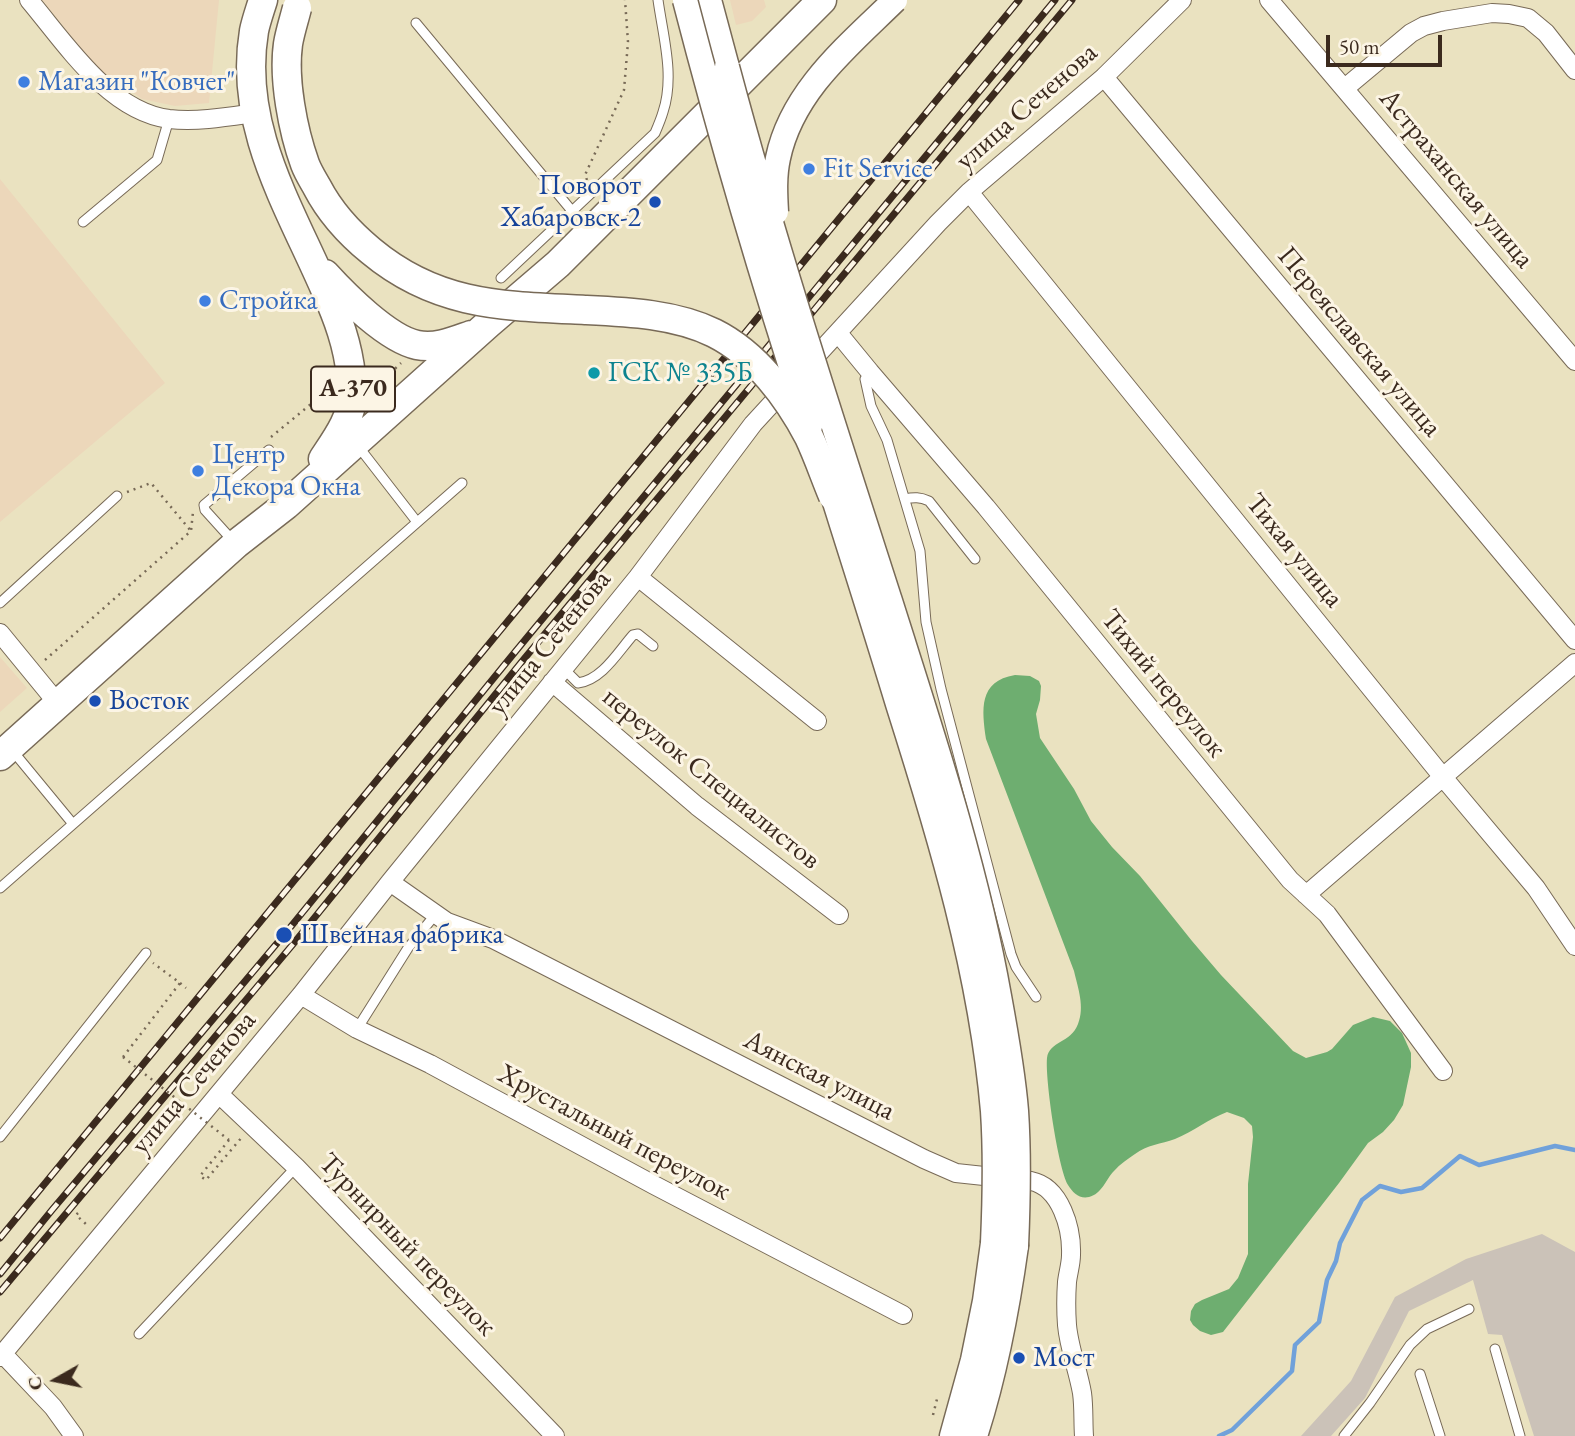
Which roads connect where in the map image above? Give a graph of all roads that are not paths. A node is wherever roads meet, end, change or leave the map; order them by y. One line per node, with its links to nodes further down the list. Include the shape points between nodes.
1 (29, 0): 18 (street, via 110,92 132,107)
2 (263, 0): 17 (highway, А-370, via 253,42)
3 (657, 0): 19 (lane, via 668,69)
4 (685, 0): 35 (main road, bridge, via 772,309)
5 (709, 0): 13 (main road)
6 (716, 0): 13 (main road)
7 (822, 0): 19 (highway, А-370)
8 (895, 0): 26 (main road, bridge, via 833,60 786,129 778,159 776,218)
9 (1182, 0): 15 (street, улица Сеченова)
10 (1269, 0): 16 (street, Астраханская улица)
11 (299, 4): 35 (highway, bridge, via 288,46 293,123 305,166 327,206 357,240 390,268 429,288 470,300 512,307 622,312 690,324 715,334 741,351 788,403 809,438)
12 (416, 23): 22 (lane)
13 (727, 67): 26 (main road, bridge)
14 (1575, 70): 16 (street, via 1528,18 1492,13 1424,26)
15 (1104, 77): 20 (street, улица Сеченова); 44 (street, Переяславская улица)
16 (1345, 88): 29 (street, Астраханская улица)
17 (255, 113): 18 (street); 24 (highway, А-370, via 270,167)
18 (169, 119): 23 (lane, via 157,160)
19 (667, 138): 21 (lane); 22 (highway, А-370)
20 (969, 192): 28 (street, улица Сеченова); 51 (street, Тихая улица)
21 (590, 193): 22 (lane); 22 (lane)
22 (587, 215): 25 (lane); 27 (highway, А-370, via 558,264)
23 (83, 222)
24 (312, 259): 27 (highway, А-370, via 341,292 403,341 442,345 473,335); 37 (highway, А-370, via 348,351 353,391 348,419)
25 (501, 278)
26 (794, 302): 67 (main road, bridge, via 943,769 994,965 1016,1110 1018,1193)
27 (488, 324): 31 (highway, А-370)
28 (838, 332): 30 (street, Тихий переулок); 41 (street, улица Сеченова, via 753,424)
29 (1575, 361)
30 (870, 372): 36 (lane, via 866,389); 55 (street, Тихий переулок)
31 (355, 443): 37 (highway, А-370); 38 (lane)
32 (269, 450): 39 (lane, via 204,505)
33 (462, 483): 38 (lane)
34 (117, 496): 42 (lane)
35 (833, 496): 67 (main road, bridge, via 952,886 986,1052)
36 (905, 499): 40 (lane, via 929,501); 61 (lane, via 920,551 926,622 962,772 1011,954)
37 (286, 505): 39 (highway, А-370)
38 (417, 522): 52 (lane)
39 (236, 544): 48 (highway, А-370)
40 (975, 559)
41 (638, 577): 47 (street, улица Сеченова); 49 (street)
42 (0, 603)
43 (0, 633): 48 (street)
44 (1575, 640)
45 (653, 646): 47 (lane, via 635,634 598,675 578,683)
46 (1575, 663): 51 (street)
47 (558, 676): 53 (street, улица Сеченова); 57 (street, переулок Специалистов, via 697,806)
48 (59, 705): 50 (highway, А-370)
49 (817, 720)
50 (5, 752): 52 (lane)
51 (1442, 776): 55 (street); 58 (street, Тихая улица, via 1536,888)
52 (73, 824): 54 (lane)
53 (390, 882): 56 (street, Аянская улица); 60 (street, улица Сеченова)
54 (0, 888)
55 (1306, 895): 63 (street, Тихий переулок, via 1327,914)
56 (435, 915): 62 (lane, via 408,948); 78 (street, Аянская улица, via 493,939 956,1174 1037,1182 1049,1189 1059,1201 1069,1234 1067,1326 1082,1393)
57 (839, 915)
58 (1575, 946)
59 (145, 954): 65 (lane)
60 (301, 995): 62 (street, Хрустальный переулок); 64 (street, улица Сеченова)
61 (1035, 996)
62 (357, 1029): 69 (street, Хрустальный переулок)
63 (1443, 1071)
64 (219, 1094): 66 (street, Турнирный переулок); 72 (street, улица Сеченова)
65 (0, 1137)
66 (296, 1167): 70 (lane); 75 (street, Турнирный переулок)
67 (1004, 1245): 76 (main road, via 985,1301); 77 (main road, via 1008,1305)
68 (1469, 1309): 79 (lane, via 1427,1329 1410,1345)
69 (903, 1315)
70 (139, 1334)
71 (1495, 1349): 81 (lane)
72 (1, 1356): 74 (street, via 53,1407)
73 (1420, 1374): 80 (lane)
74 (74, 1436)
75 (555, 1436)
76 (952, 1436)
77 (975, 1436)
78 (1084, 1436)
79 (1344, 1436)
80 (1440, 1436)
81 (1520, 1436)

